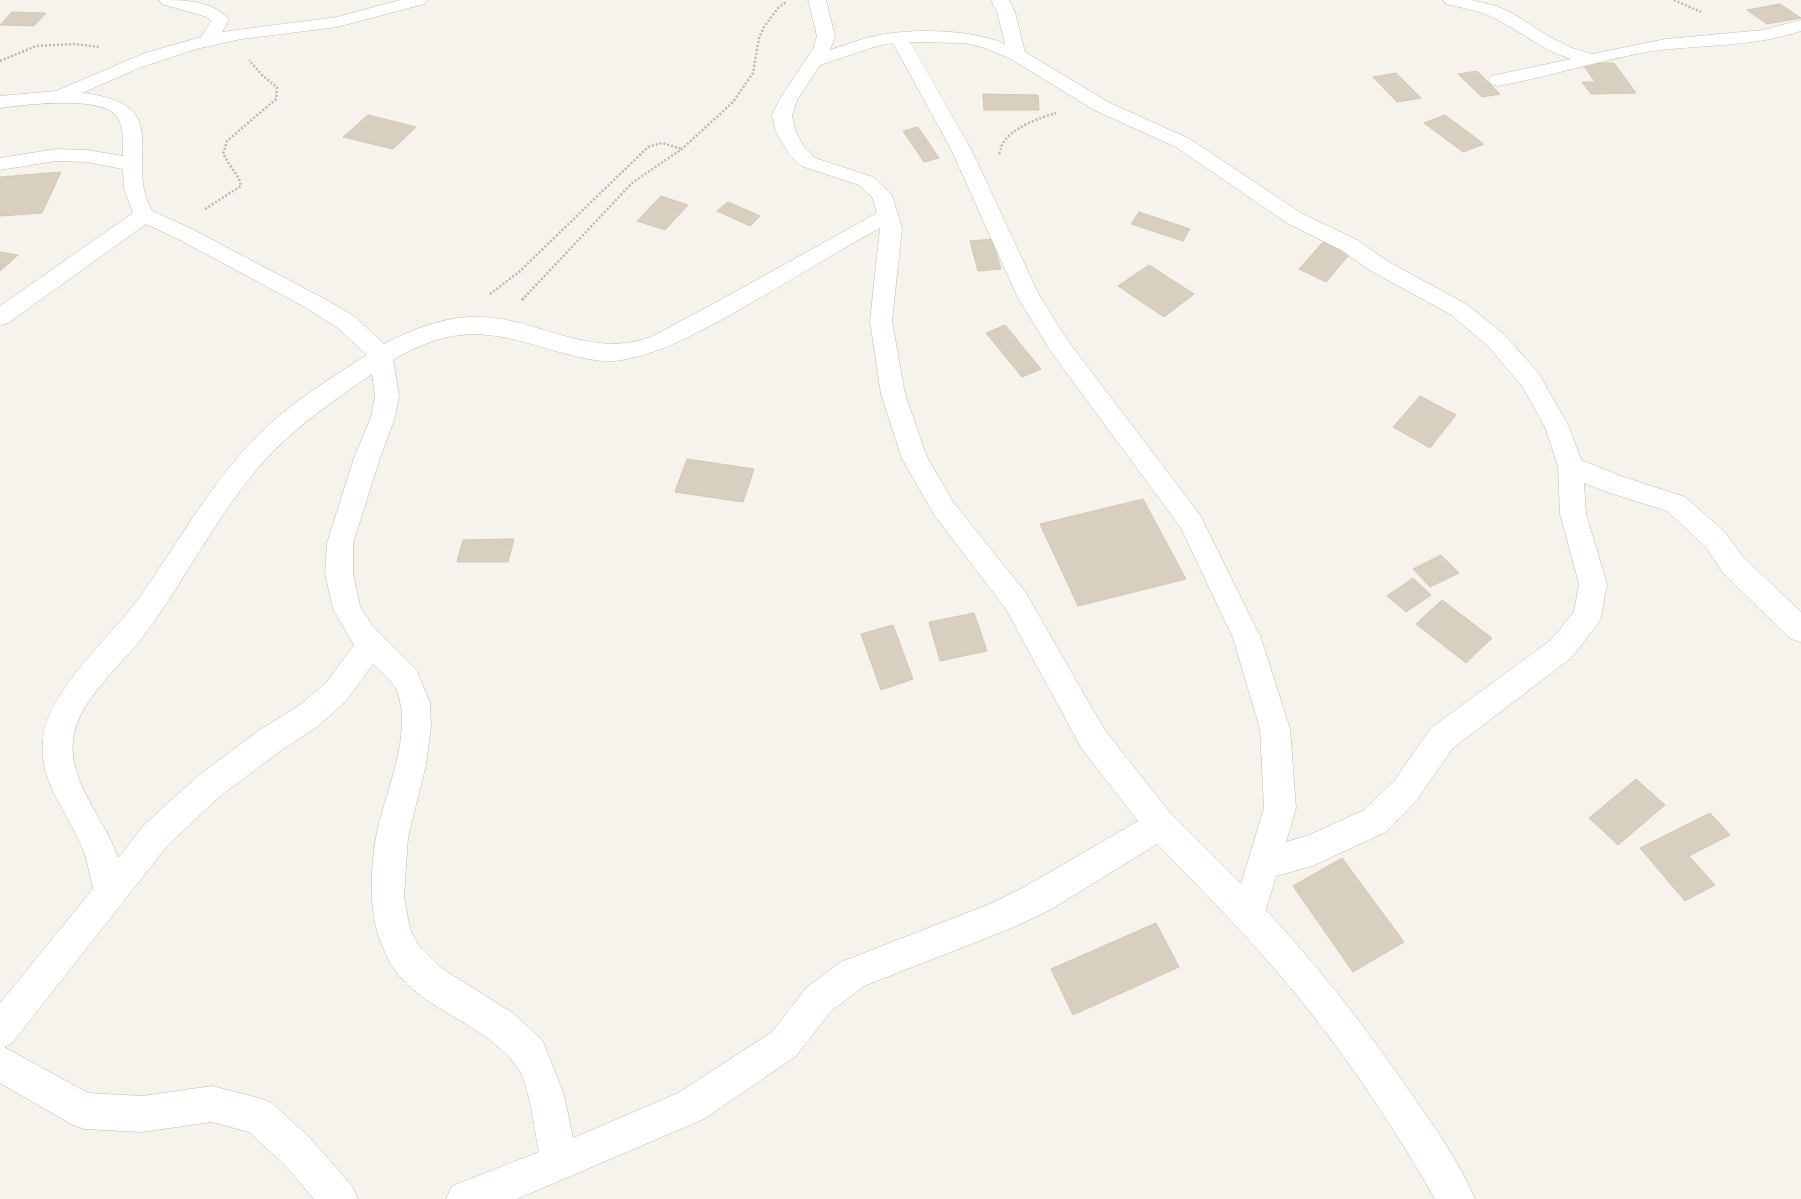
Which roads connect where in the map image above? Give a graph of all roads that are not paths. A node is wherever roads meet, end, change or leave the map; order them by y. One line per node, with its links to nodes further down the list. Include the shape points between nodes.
1 (168, 0): 8 (street, via 213,13 220,20)
2 (418, 0): 8 (street, via 376,14 337,22 252,31)
3 (817, 0): 11 (street, via 826,36 822,49)
4 (1000, 0): 9 (street)
5 (1452, 0): 10 (street, via 1490,10 1566,52)
6 (1801, 25): 10 (street, via 1766,36 1677,43)
7 (898, 37): 9 (street, via 965,38); 11 (street, via 874,40); 25 (street, via 962,151 1028,296 1060,347 1191,522 1247,638 1275,729 1280,808)
8 (208, 40): 13 (street, via 160,54)
9 (1017, 54): 21 (street, via 1101,106 1183,143 1294,218 1349,245 1379,266 1458,309 1496,340 1532,380 1557,427)
10 (1590, 59): 12 (street)
11 (812, 62): 18 (street, via 788,100 782,116 786,132 796,150 808,162 866,181 882,195)
12 (1498, 80)
13 (60, 96): 14 (street); 16 (street, via 96,100 117,107 127,115 132,134)
14 (0, 102)
15 (0, 164): 16 (street, via 56,155 88,156)
16 (132, 164): 17 (street, via 134,189)
17 (144, 216): 19 (street); 20 (street, via 311,300 346,322)
18 (887, 216): 20 (street, via 726,308 642,349 612,354 572,347 498,326 473,324 424,335); 24 (street, via 891,228 881,321 893,394 915,459 944,509 1016,602 1093,739)
19 (0, 317)
20 (381, 356): 23 (street, via 387,396 383,417 340,543 339,573 348,609); 26 (street, via 269,440 226,490 133,628 70,706 58,736 57,766 96,842)
21 (1571, 466): 22 (street, via 1676,504 1714,538 1733,565); 25 (street, via 1573,514 1593,584 1587,617 1561,649 1442,738 1405,791 1375,821 1312,850)
22 (1801, 630)
23 (371, 644): 26 (street, via 336,692 308,717 272,739 209,786 156,836); 30 (street, via 407,680 415,702 416,727 411,765 392,837 388,897 394,931 406,957 429,980 501,1024 530,1054 546,1095)
24 (1160, 825): 27 (street); 30 (street, via 1038,898 853,974 819,999 784,1044 691,1106)
25 (1264, 864): 27 (street)
26 (110, 893): 28 (street)
27 (1248, 916): 33 (street, via 1292,963 1360,1050 1421,1139)
28 (0, 1031)
29 (0, 1063): 31 (street, via 84,1111 142,1114 212,1104 259,1116 297,1151)
30 (559, 1162): 32 (street)
31 (339, 1199)
32 (464, 1199)
33 (1456, 1199)

